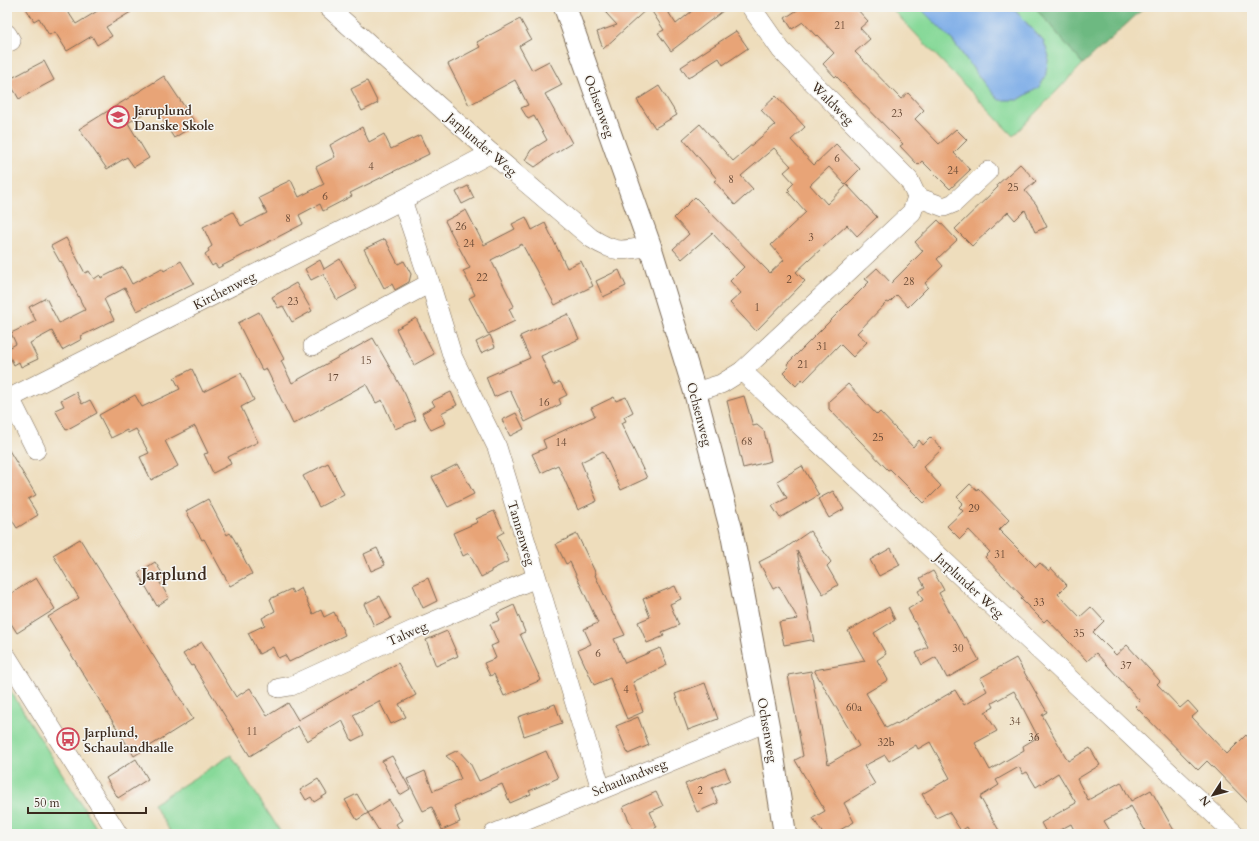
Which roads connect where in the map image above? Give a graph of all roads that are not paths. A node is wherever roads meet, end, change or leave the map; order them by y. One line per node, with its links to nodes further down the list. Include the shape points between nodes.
1 (328, 7): 4 (street, Jarplunder Weg)
2 (565, 7): 8 (main road, Ochsenweg)
3 (750, 7): 6 (street, Waldweg, via 781,50 909,180)
4 (491, 153): 7 (street, Kirchenweg); 8 (street, Jarplunder Weg, via 591,238 608,249 626,250)
5 (988, 171): 6 (street, via 954,203 944,207)
6 (918, 198): 11 (street, via 912,212)
7 (402, 200): 9 (street, Tannenweg); 13 (street, Kirchenweg, via 10,398)
8 (650, 246): 12 (main road, Ochsenweg)
9 (430, 283): 10 (street); 14 (street, Tannenweg, via 453,358 497,447)
10 (313, 346)
11 (742, 371): 12 (street, via 722,384); 22 (street, Jarplunder Weg)
12 (695, 392): 17 (main road, Ochsenweg, via 731,528)
13 (36, 450)
14 (536, 578): 16 (street, Talweg, via 291,686); 18 (street, Tannenweg)
15 (7, 657): 19 (street)
16 (279, 688)
17 (767, 722): 18 (street, Schaulandweg); 21 (main road, Ochsenweg)
18 (600, 789): 20 (street, Schaulandweg)
19 (118, 834)
20 (493, 834)
21 (785, 834)
22 (1235, 834)

